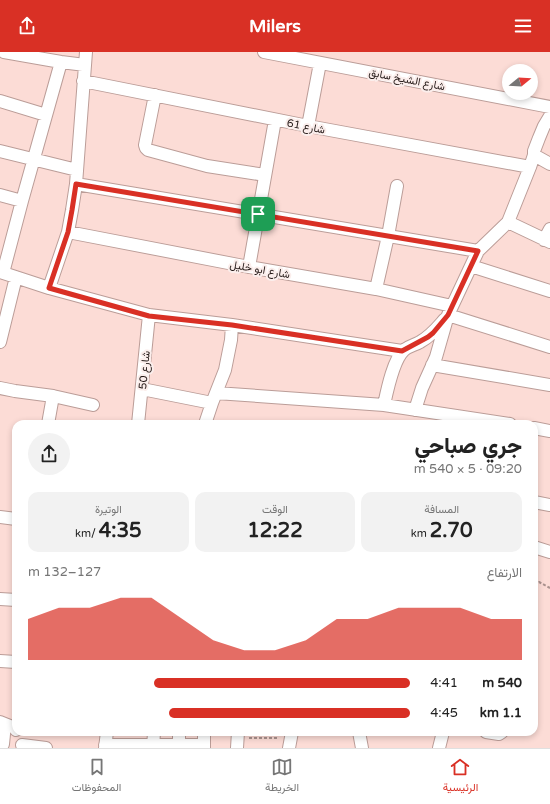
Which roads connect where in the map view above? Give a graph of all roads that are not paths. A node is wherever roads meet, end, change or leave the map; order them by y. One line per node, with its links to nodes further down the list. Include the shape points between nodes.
1 (4, 52): 4 (street)
2 (86, 52): 6 (street)
3 (264, 52): 5 (street, شارع الشيخ سابق)
4 (61, 62): 6 (street); 11 (street)
5 (320, 63): 10 (street, شارع الشيخ سابق); 14 (street)
6 (85, 65): 7 (street)
7 (83, 81): 8 (street, شارع 61); 19 (street)
8 (155, 95): 13 (street, شارع 61); 20 (street, via 145,145 148,150 207,166)
9 (0, 101): 11 (street)
10 (550, 107)
11 (46, 115): 16 (street)
12 (550, 116): 17 (street, via 539,138)
13 (275, 120): 14 (street, شارع 61); 20 (street)
14 (308, 126): 17 (street, شارع 61)
15 (0, 151): 16 (street)
16 (34, 159): 19 (street); 24 (street)
17 (532, 161): 18 (street, شارع 61); 26 (street)
18 (550, 164)
19 (77, 170): 21 (street)
20 (265, 174): 25 (street)
21 (76, 184): 25 (street); 28 (street)
22 (397, 186): 29 (street)
23 (0, 195): 24 (street)
24 (22, 201): 34 (street)
25 (258, 214): 29 (street); 33 (street)
26 (508, 222): 30 (street); 31 (street)
27 (550, 229): 30 (street)
28 (68, 232): 33 (street, شارع ابو خليل); 36 (street)
29 (388, 236): 31 (street); 37 (street)
30 (547, 241)
31 (478, 251): 32 (street)
32 (471, 266): 38 (street); 39 (street)
33 (249, 267): 37 (street, شارع ابو خليل)
34 (1, 272): 35 (street)
35 (16, 277): 36 (street); 42 (street)
36 (49, 288): 40 (street)
37 (376, 290): 39 (street, شارع ابو خليل)
38 (550, 291)
39 (450, 310): 43 (street, شارع ابو خليل); 44 (street, via 433,333); 45 (street)
40 (149, 316): 41 (street); 48 (street, شارع 50)
41 (232, 325): 44 (street); 50 (street, via 225,370)
42 (0, 342)
43 (550, 347)
44 (402, 351): 52 (street, via 393,370)
45 (432, 365): 46 (street); 53 (street)
46 (550, 385)
47 (0, 388): 49 (street)
48 (142, 389): 50 (street); 55 (street, شارع 50)
49 (52, 396): 51 (street); 54 (street)
50 (214, 398): 52 (street); 56 (street)
51 (93, 405)
52 (384, 405): 53 (street)
53 (415, 410): 57 (street)
54 (49, 420)
55 (138, 420)
56 (206, 420)
57 (481, 420)
58 (538, 429): 59 (street)
59 (550, 431)
60 (538, 503): 61 (street)
61 (550, 505)
62 (0, 517): 63 (street)
63 (12, 518)
64 (538, 548): 65 (street)
65 (550, 552)
66 (0, 599): 67 (street)
67 (12, 600)
68 (3, 723): 81 (street)
69 (20, 736): 77 (street)
70 (106, 736): 78 (street)
71 (154, 736): 79 (street)
72 (179, 736): 76 (street)
73 (204, 736): 80 (street)
74 (360, 736): 83 (street)
75 (443, 736): 84 (street)
76 (179, 745): 79 (street); 80 (street)
77 (22, 746): 82 (street)
78 (105, 747): 79 (street)
79 (153, 747)
80 (204, 747)
81 (1, 748)
82 (46, 748)
83 (362, 748)
84 (439, 748)

